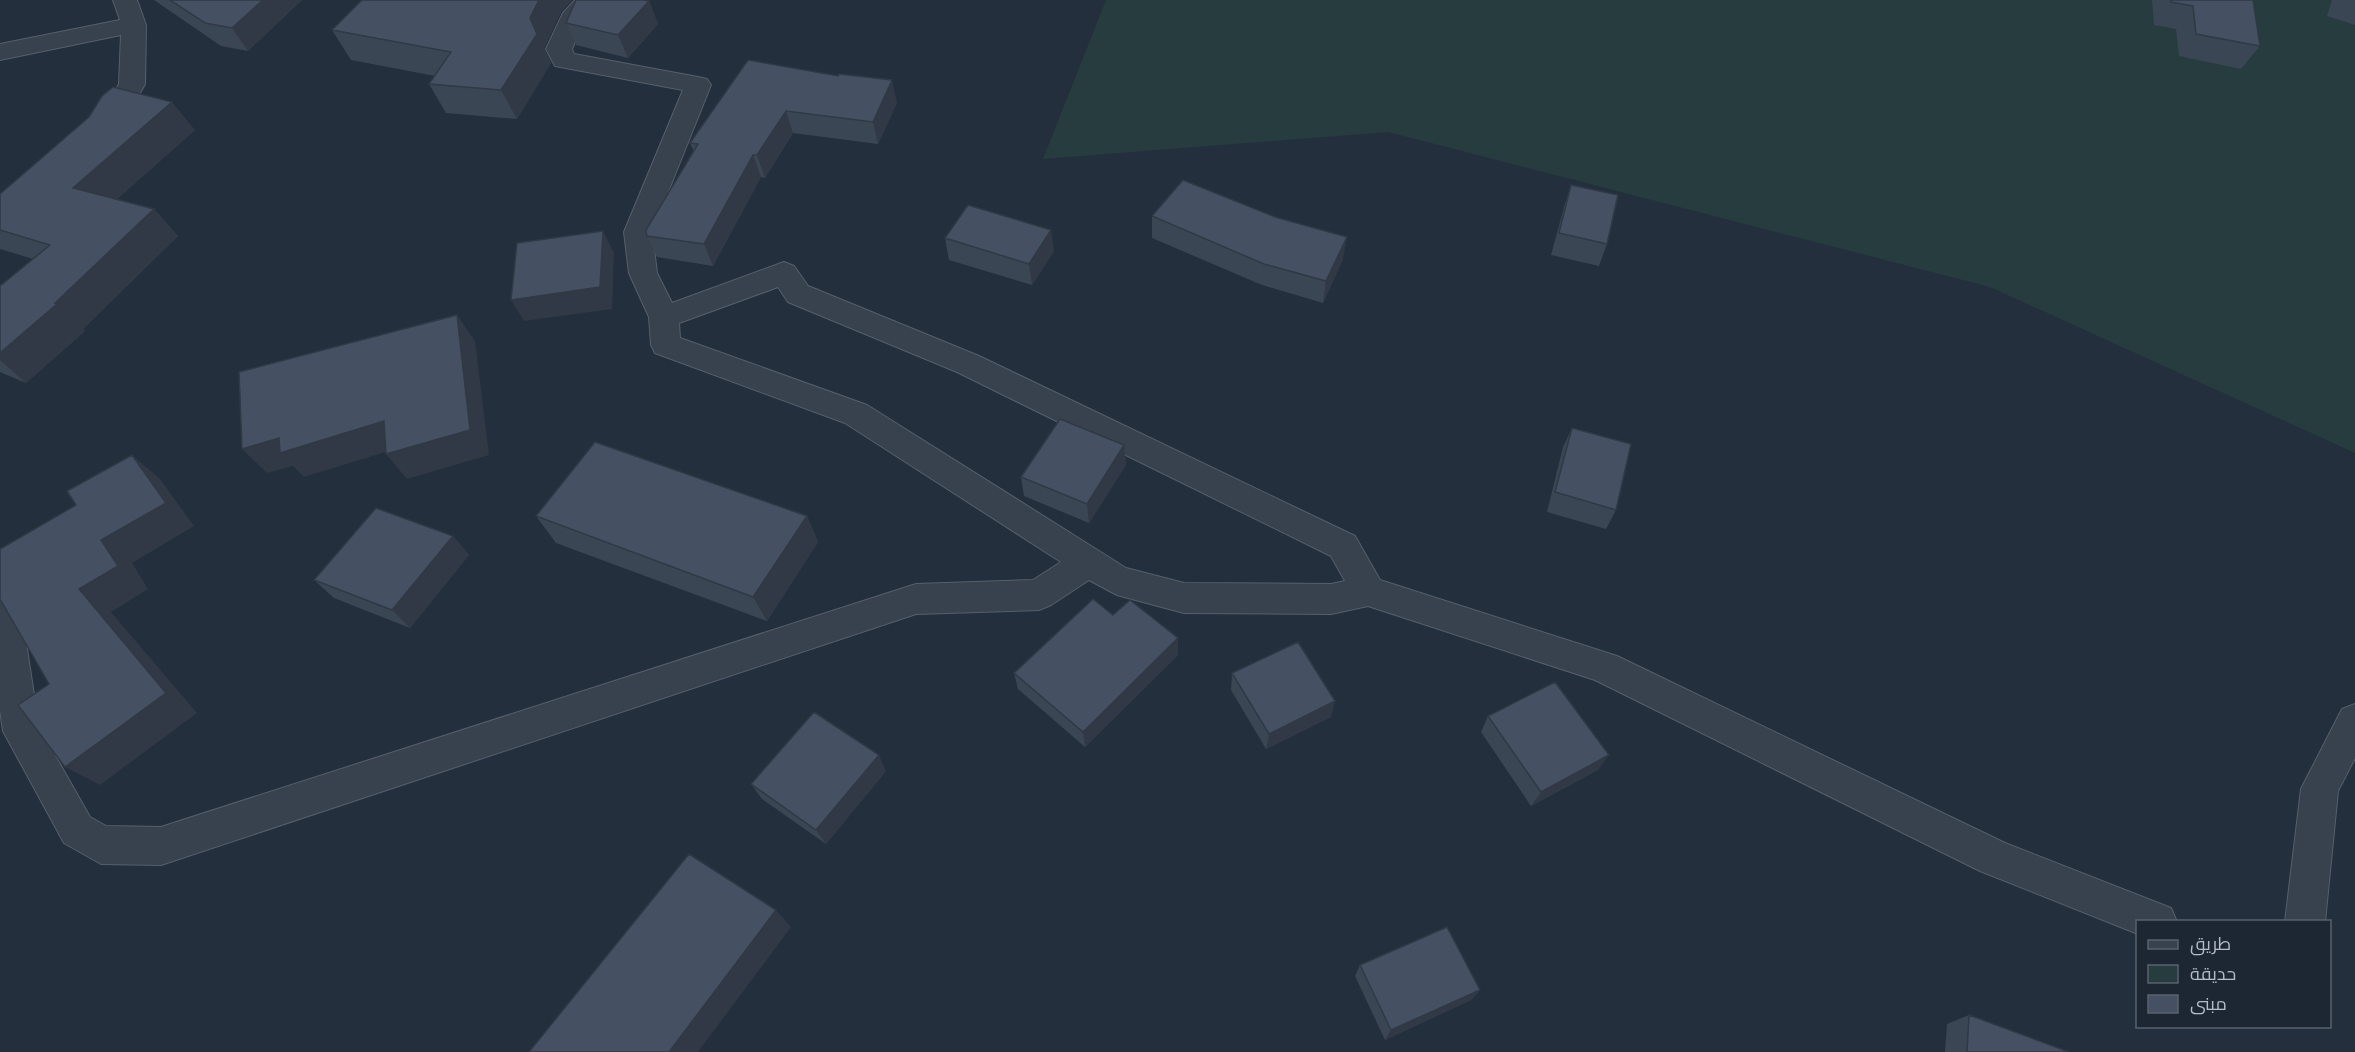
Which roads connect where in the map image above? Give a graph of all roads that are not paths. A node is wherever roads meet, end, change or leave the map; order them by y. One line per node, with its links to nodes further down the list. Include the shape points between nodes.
1 (125, 0): 3 (street)
2 (589, 0): 6 (street, via 575,13 559,49 564,60 698,85 638,232 643,273)
3 (134, 25): 4 (street); 5 (street, via 132,84 104,137)
4 (0, 52)
5 (95, 145)
6 (664, 318): 7 (street, via 666,345 856,414); 8 (street, via 784,273 798,294 968,364 1342,546)
7 (1089, 562): 8 (street, via 1117,580 1184,598 1331,599); 9 (street, via 1039,595 916,599 161,846 102,845 77,830 21,731)
8 (1368, 591): 11 (street, via 1604,666 1994,858)
9 (0, 597)
10 (2355, 722): 12 (street, via 2320,789)
11 (2154, 920)
12 (2305, 920)

